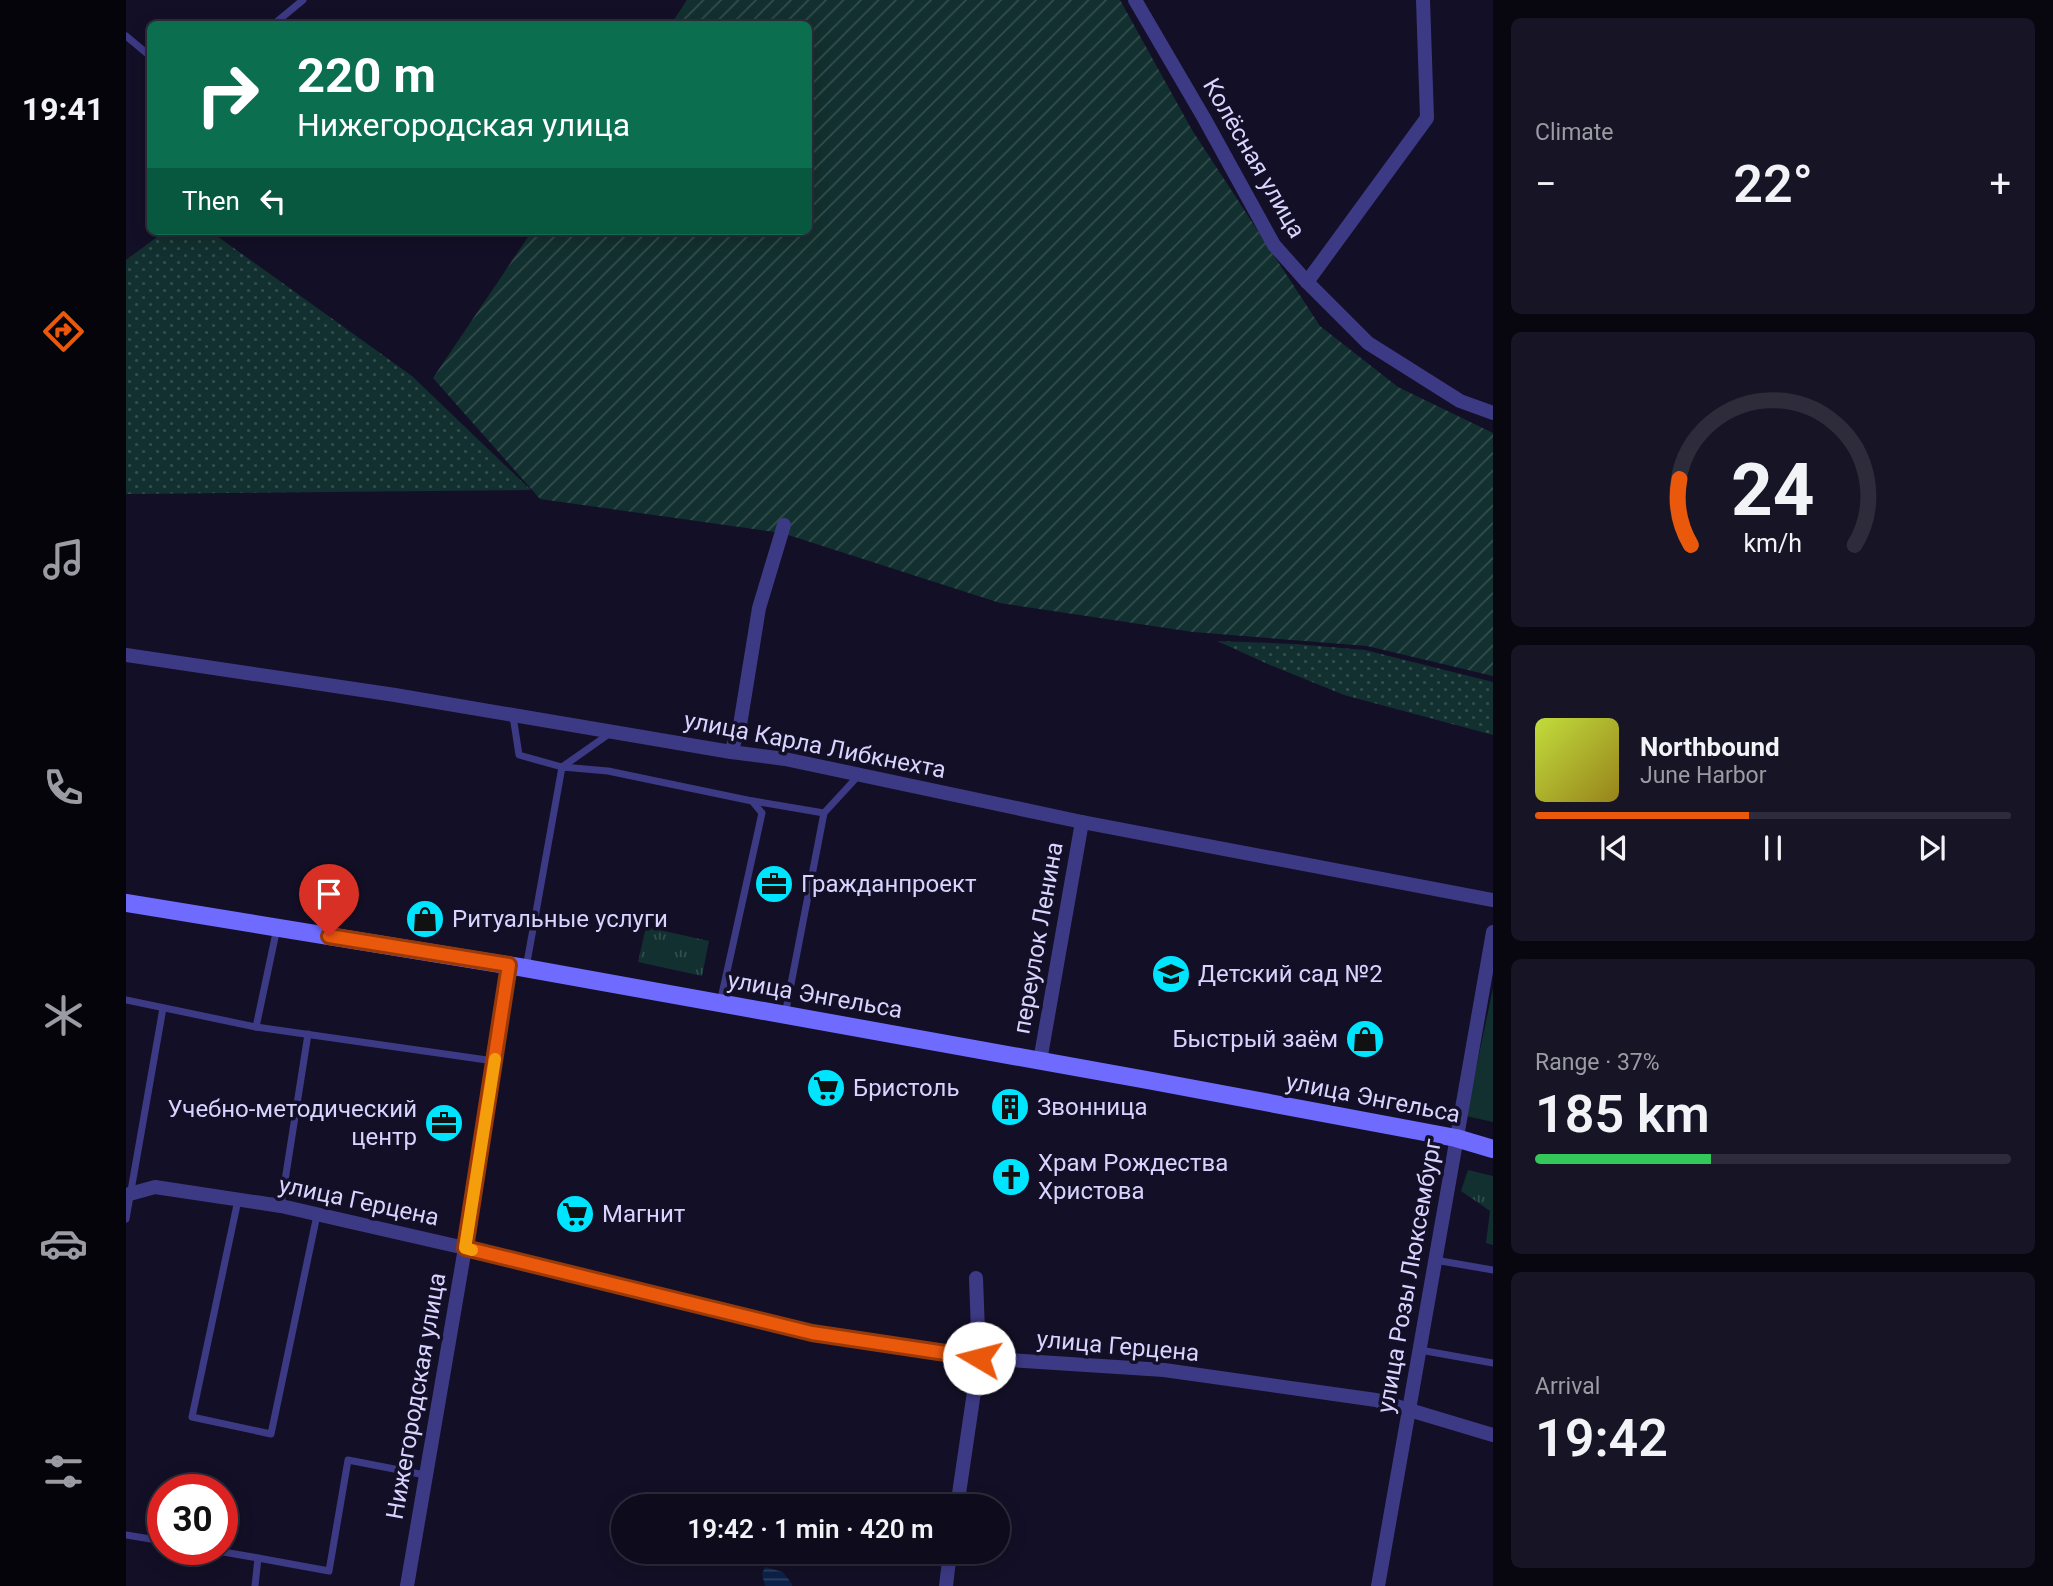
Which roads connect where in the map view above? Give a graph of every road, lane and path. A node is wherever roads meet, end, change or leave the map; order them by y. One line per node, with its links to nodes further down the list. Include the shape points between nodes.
1 (303, 0): 4 (lane)
2 (1135, 0): 7 (street, Колёсная улица, via 1274,245)
3 (1423, 0): 7 (street, via 1427,118)
4 (278, 21)
5 (126, 36): 6 (lane)
6 (147, 54)
7 (1307, 282): 8 (street, Колёсная улица, via 1368,343 1460,401)
8 (1493, 413)
9 (784, 526): 13 (street, via 759,608 740,725)
10 (126, 655): 11 (street, улица Карла Либкнехта)
11 (513, 715): 12 (street, улица Карла Либкнехта); 14 (lane, via 519,755)
12 (613, 731): 13 (street, улица Карла Либкнехта); 14 (lane)
13 (731, 751): 15 (street, улица Карла Либкнехта)
14 (562, 767): 16 (lane, via 608,771); 23 (lane)
15 (859, 775): 17 (lane); 18 (street, улица Карла Либкнехта)
16 (752, 801): 17 (lane); 25 (lane, via 762,813)
17 (824, 813): 27 (lane)
18 (1082, 822): 19 (street, улица Карла Либкнехта); 31 (street, переулок Ленина)
19 (1493, 900)
20 (126, 903): 21 (main road, улица Энгельса)
21 (277, 928): 23 (main road, улица Энгельса); 28 (lane)
22 (1493, 932): 32 (street, улица Розы Люксембург)
23 (517, 967): 25 (main road, улица Энгельса); 30 (street, Нижегородская улица)
24 (126, 1000): 26 (lane)
25 (720, 1003): 27 (main road, улица Энгельса)
26 (163, 1008): 28 (lane); 34 (lane)
27 (785, 1015): 31 (main road, улица Энгельса)
28 (256, 1027): 29 (lane)
29 (308, 1034): 30 (lane); 36 (lane)
30 (494, 1061): 39 (street, Нижегородская улица)
31 (1040, 1061): 32 (main road, улица Энгельса)
32 (1456, 1138): 33 (main road, улица Энгельса); 40 (street, улица Розы Люксембург)
33 (1493, 1149)
34 (128, 1194): 35 (street, улица Герцена, via 155,1187); 38 (lane)
35 (238, 1200): 36 (street, улица Герцена); 37 (lane, via 192,1417 271,1434)
36 (281, 1206): 37 (street, улица Герцена)
37 (317, 1214): 39 (street, улица Герцена)
38 (126, 1219)
39 (465, 1248): 44 (street, улица Герцена, via 812,1333); 48 (street, Нижегородская улица)
40 (1435, 1260): 41 (lane); 43 (street, улица Розы Люксембург)
41 (1493, 1270)
42 (976, 1278): 44 (street)
43 (1420, 1350): 45 (lane); 46 (street, улица Розы Люксембург)
44 (979, 1358): 46 (street, улица Герцена, via 1164,1370 1376,1400); 49 (street)
45 (1493, 1363)
46 (1409, 1410): 47 (street, улица Герцена); 58 (street, улица Розы Люксембург)
47 (1493, 1435)
48 (426, 1475): 53 (lane, via 348,1460 329,1571); 56 (street, Нижегородская улица)
49 (959, 1494)
50 (126, 1535): 51 (lane)
51 (147, 1538)
52 (238, 1555): 53 (lane)
53 (258, 1558): 55 (lane)
54 (949, 1564): 57 (street)
55 (255, 1586)
56 (407, 1586)
57 (946, 1586)
58 (1378, 1586)

